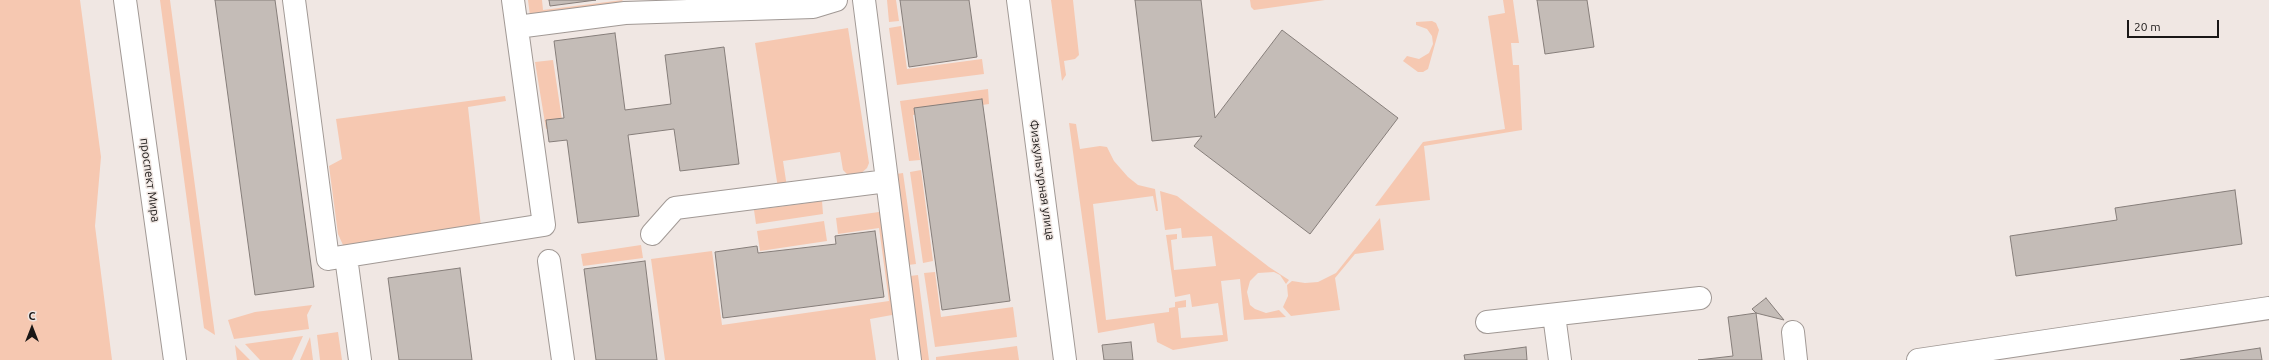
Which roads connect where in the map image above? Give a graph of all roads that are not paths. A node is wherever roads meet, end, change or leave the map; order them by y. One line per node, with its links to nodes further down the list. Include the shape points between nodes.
1 (125, 0): 17 (main road, проспект Мира)
2 (294, 0): 10 (main road, via 328,259)
3 (513, 0): 7 (main road)
4 (836, 0): 7 (main road, via 813,7 625,13)
5 (864, 0): 8 (main road)
6 (1018, 0): 21 (main road, Физкультурная улица)
7 (517, 27): 10 (main road, via 544,225)
8 (887, 181): 9 (main road, via 675,208); 20 (main road)
9 (652, 234)
10 (346, 257): 18 (main road)
11 (550, 261): 19 (main road)
12 (1700, 298): 14 (main road)
13 (2269, 308): 24 (main road)
14 (1554, 315): 15 (main road); 22 (main road)
15 (1487, 322)
16 (1792, 332): 23 (main road)
17 (175, 360)
18 (360, 360)
19 (563, 360)
20 (910, 360)
21 (1065, 360)
22 (1560, 360)
23 (1796, 360)
24 (1918, 360)

